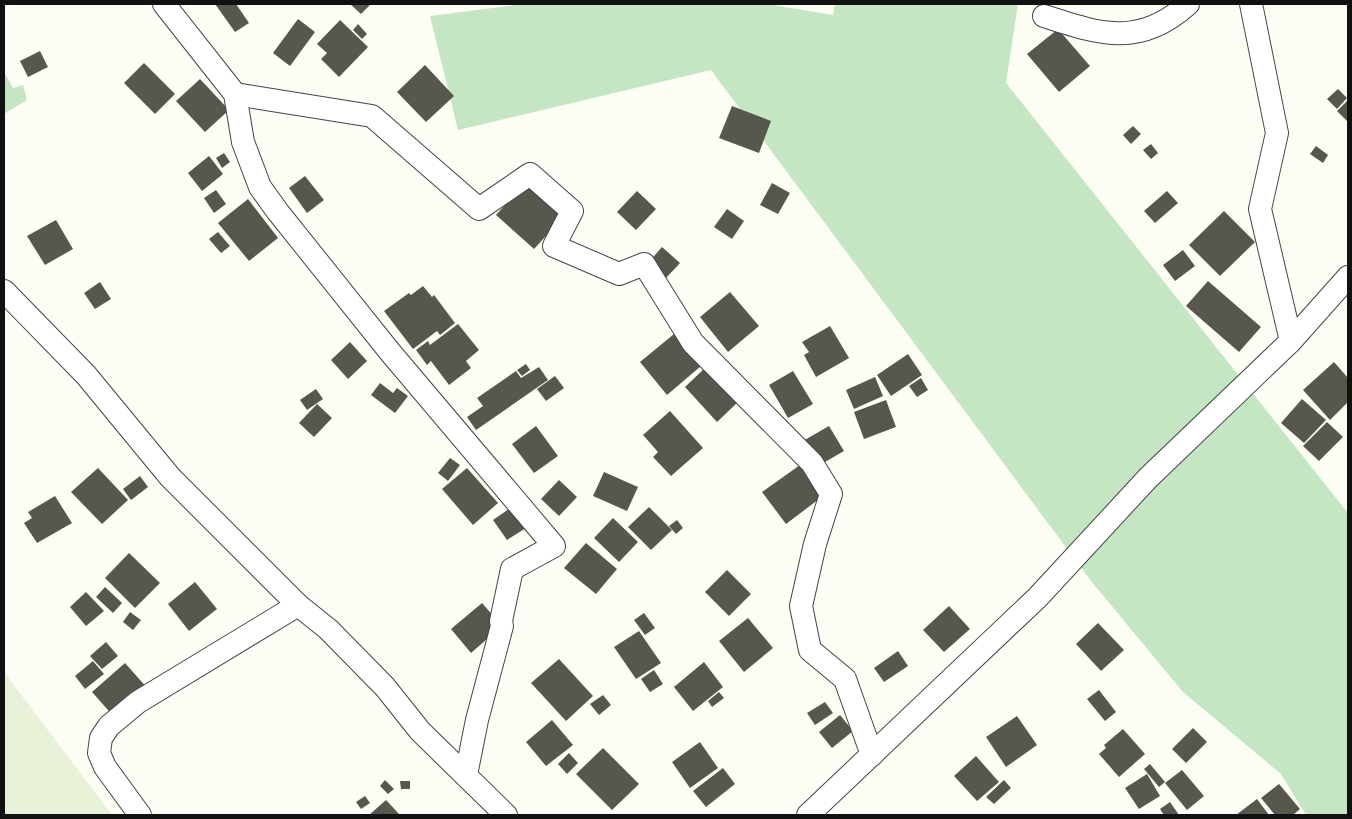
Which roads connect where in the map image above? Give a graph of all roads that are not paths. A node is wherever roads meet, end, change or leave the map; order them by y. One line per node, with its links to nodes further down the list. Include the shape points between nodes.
1 (164, 4): 5 (street)
2 (1188, 4): 4 (street, via 1176,15 1142,32 1110,34)
3 (1250, 4): 8 (street, via 1277,133 1260,209)
4 (1044, 16)
5 (235, 94): 10 (street, via 372,116 479,209 530,174 572,211 554,246 619,274 644,264 693,343 812,463 831,494 815,544 801,606 810,650 845,678); 11 (street, via 243,142 260,187 390,352 554,546 512,569 502,626)
6 (1348, 277): 8 (street)
7 (4, 291): 9 (street, via 86,375 170,477)
8 (1291, 341): 10 (street, via 1148,478 1038,597)
9 (298, 605): 11 (street, via 328,629 385,687 420,731); 12 (street, via 138,702 108,726 101,738 99,753)
10 (872, 755): 14 (street)
11 (466, 775): 13 (street)
12 (140, 815)
13 (506, 815)
14 (808, 815)

